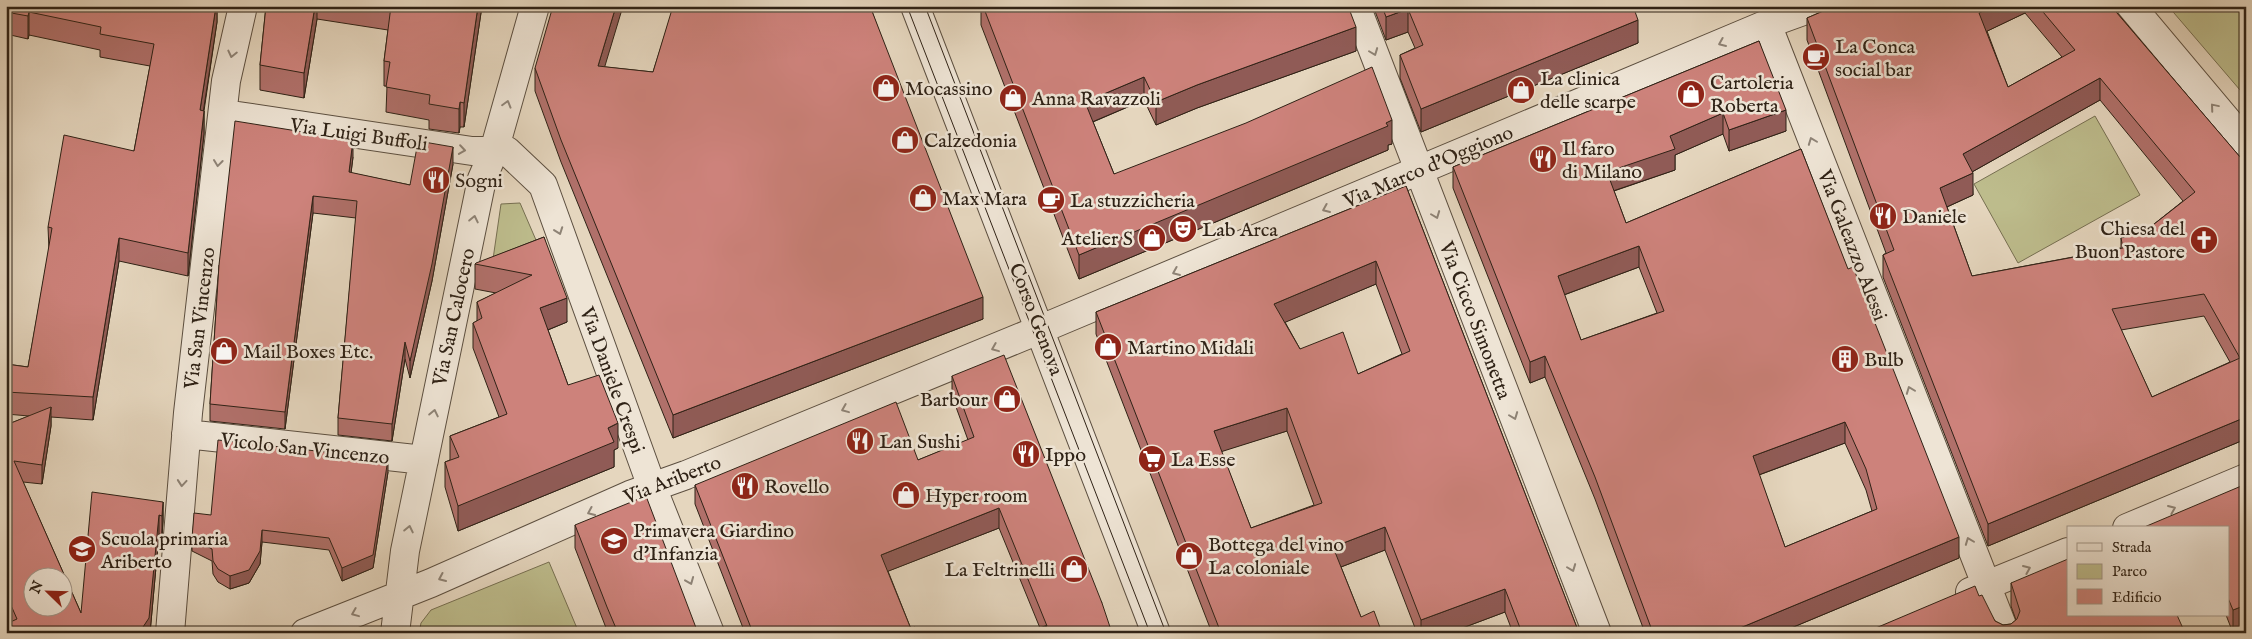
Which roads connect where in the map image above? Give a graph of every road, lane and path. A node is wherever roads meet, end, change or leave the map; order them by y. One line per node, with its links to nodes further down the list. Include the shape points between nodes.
1 (243, 6): 8 (street, Via San Vincenzo, one-way to 8, via 226,81)
2 (535, 6): 10 (street, Via San Calocero, one-way to 2)
3 (915, 6): 12 (street, Corso Genova)
4 (1356, 6): 11 (street, Via Cicco Simonetta, one-way to 11)
5 (1817, 6): 7 (street, Via Marco d'Oggiono)
6 (2130, 6): 9 (street, one-way to 6)
7 (1767, 24): 11 (street, Via Marco d'Oggiono, one-way to 11); 19 (street, Via Galeazzo Alessi, one-way to 7)
8 (224, 114): 10 (street, Via Luigi Buffoli, one-way to 10, via 464,150); 13 (street, Via San Vincenzo, one-way to 13)
9 (2246, 144)
10 (494, 151): 14 (street, Via San Calocero, one-way to 10, via 482,179); 16 (street, Via Daniele Crespi, one-way to 16, via 507,151 543,186)
11 (1419, 170): 12 (street, Via Marco d'Oggiono, one-way to 12); 27 (street, Via Cicco Simonetta, one-way to 27)
12 (1041, 329): 16 (street, Via Ariberto, one-way to 16); 26 (street, Corso Genova)
13 (186, 434): 14 (street, Vicolo San Vincenzo); 22 (street, Via San Vincenzo, one-way to 22)
14 (424, 460): 20 (street, Via San Calocero, one-way to 14, via 405,551)
15 (2246, 478): 17 (street, one-way to 15)
16 (652, 487): 20 (street, Via Ariberto, one-way to 20); 25 (street, Via Daniele Crespi, one-way to 25)
17 (2132, 526)
18 (2067, 552): 19 (street, one-way to 18)
19 (1987, 587): 21 (street); 28 (street, Via Galeazzo Alessi)
20 (400, 595): 23 (street, Via Ariberto, one-way to 23); 24 (street, Via San Calocero)
21 (1950, 600)
22 (170, 633)
23 (305, 633)
24 (394, 633)
25 (710, 633)
26 (1156, 633)
27 (1597, 633)
28 (2006, 633)

